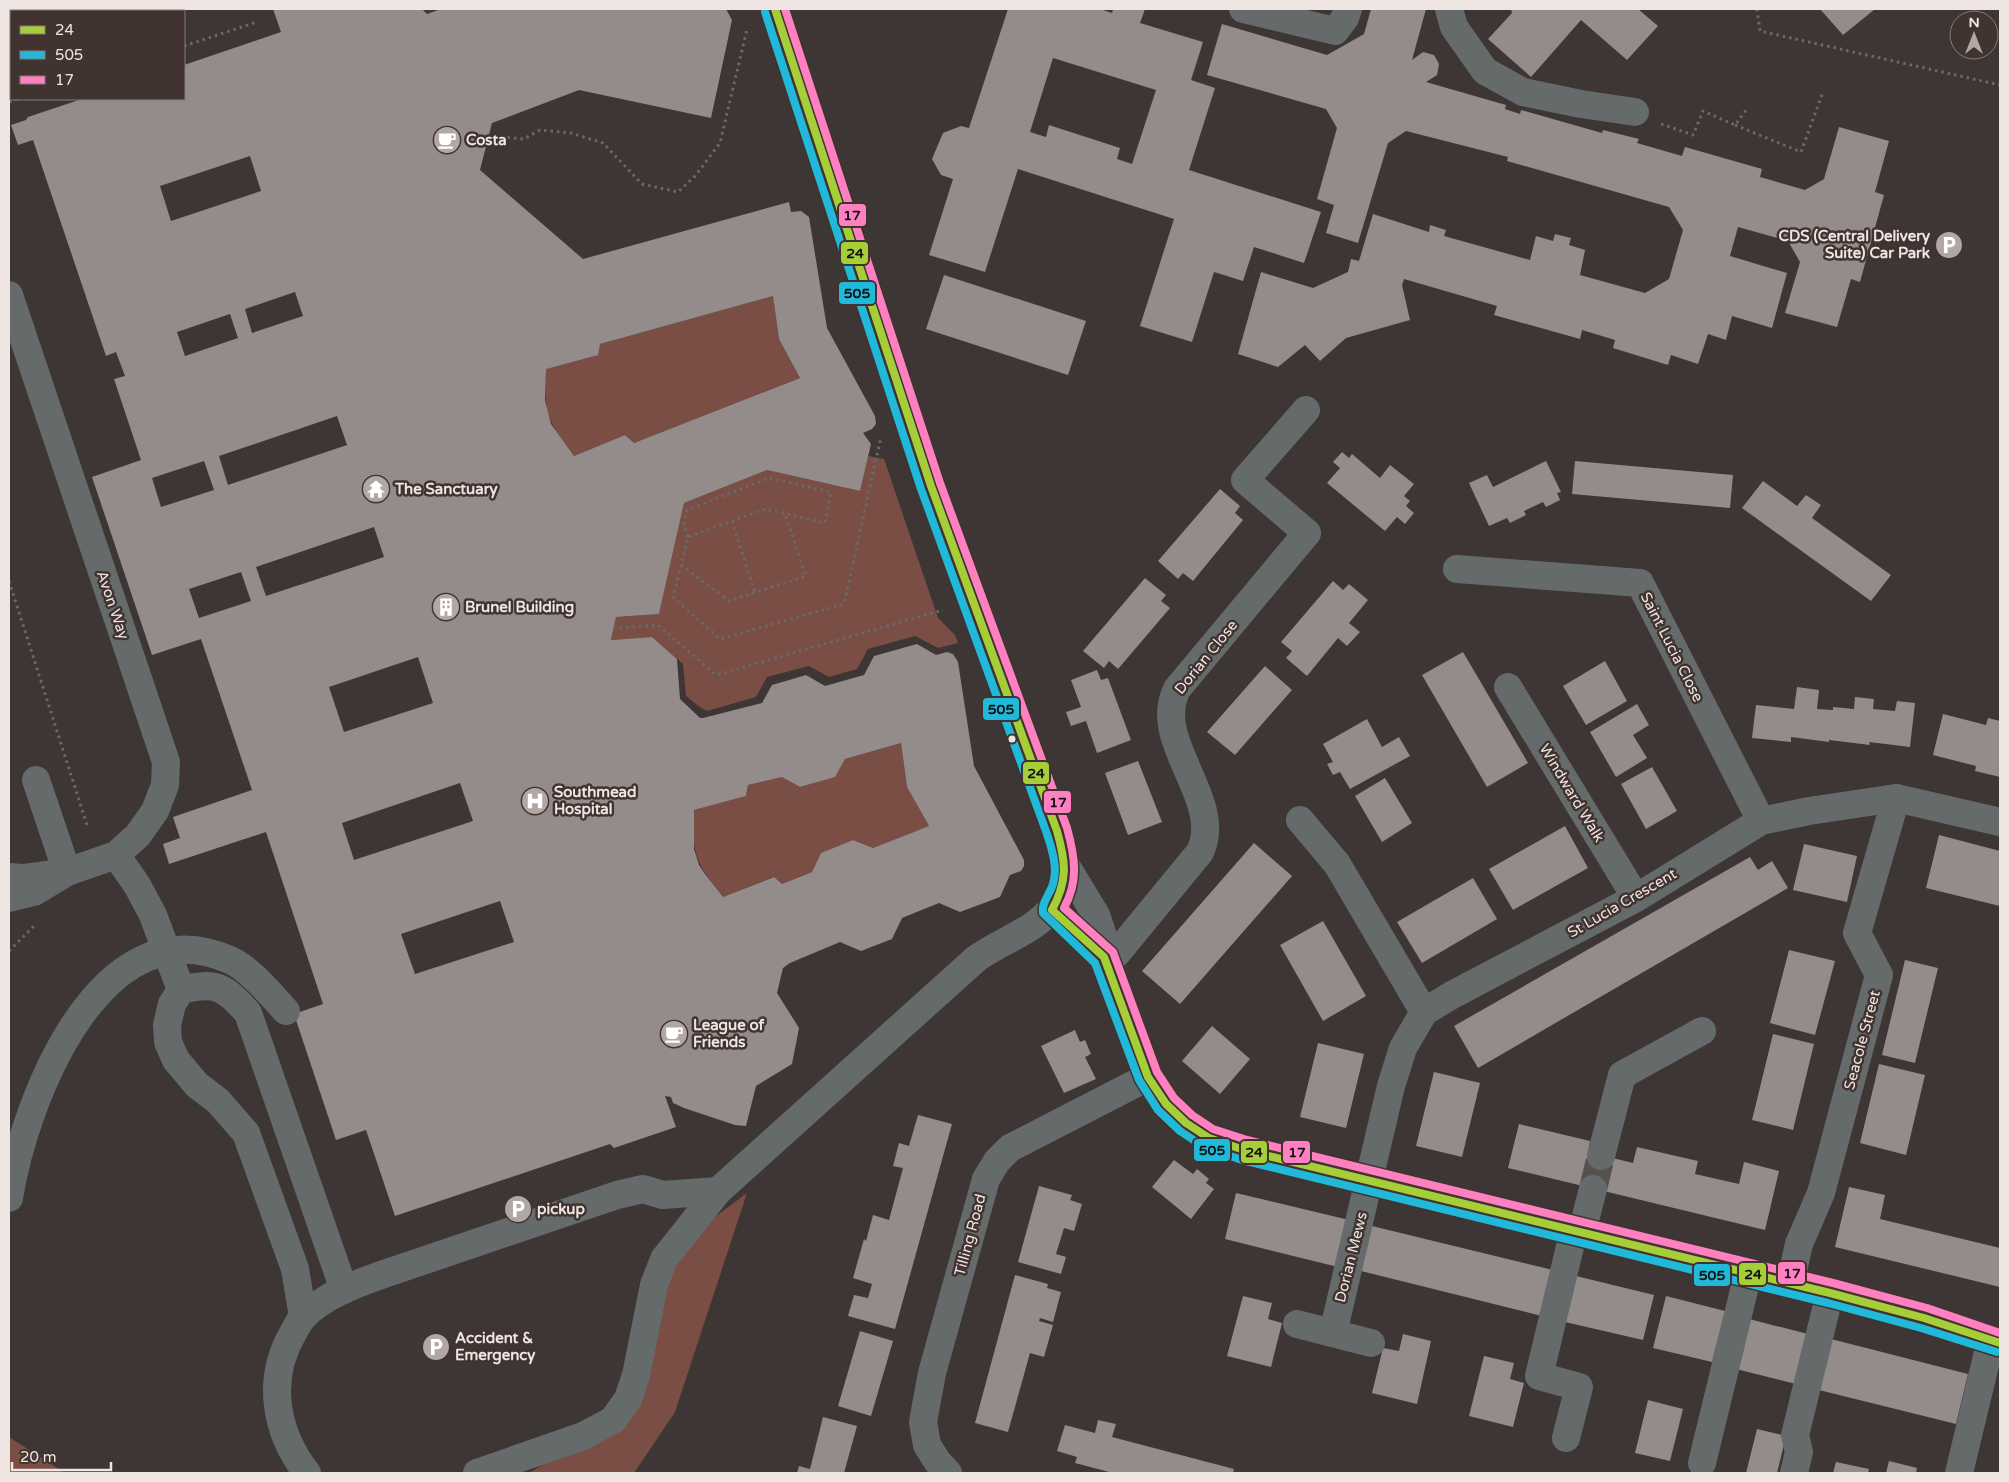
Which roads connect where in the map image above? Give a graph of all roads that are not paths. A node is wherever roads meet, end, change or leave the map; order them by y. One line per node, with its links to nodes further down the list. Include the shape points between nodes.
1 (774, 9): 16 (street, via 910,424 1057,831)
2 (1243, 9): 3 (street, via 1335,31)
3 (1348, 9)
4 (1449, 9): 5 (street, via 1454,27 1485,71 1492,75 1523,92)
5 (1635, 112)
6 (9, 295): 15 (street, Avon Way, via 166,762 165,785 156,811 138,835)
7 (1306, 410): 23 (street, Dorian Close, via 1245,480 1306,533 1172,700 1172,728 1203,812 1205,840 1200,852 1117,954)
8 (1456, 569): 13 (street, Saint Lucia Close, via 1640,583)
9 (1508, 687): 20 (street, Windward Walk)
10 (36, 780): 17 (street)
11 (1896, 798): 13 (street, St Lucia Crescent); 14 (street, St Lucia Crescent); 36 (street, Seacole Street, via 1857,932 1879,975 1821,1193 1799,1244)
12 (1300, 820): 26 (street, via 1338,864)
13 (1761, 821): 20 (street, St Lucia Crescent)
14 (2000, 822)
15 (107, 859): 17 (street, Avon Way); 22 (street, via 137,885)
16 (1065, 864): 21 (street, via 1064,887); 23 (street, via 1096,916)
17 (67, 872): 18 (street, Avon Way); 19 (street, Avon Way, via 34,892)
18 (9, 877)
19 (9, 898)
20 (1636, 898): 26 (street, St Lucia Crescent)
21 (1052, 910): 23 (street); 32 (street, via 1041,921 977,958)
22 (166, 951): 24 (street); 25 (street, via 198,951 231,960 259,982); 33 (street, via 121,972 97,994 65,1039 27,1122)
23 (1105, 961): 28 (street)
24 (181, 990): 37 (street, via 217,987 230,993 248,1013); 39 (street, via 172,1004 167,1025 168,1042 176,1060 246,1133 295,1269)
25 (286, 1011)
26 (1424, 1012): 30 (street, St Lucia Crescent, via 1402,1048)
27 (1702, 1031): 29 (street, via 1622,1075)
28 (1148, 1078): 30 (street, via 1166,1104 1209,1138 1244,1150); 48 (street, Tilling Road, via 1010,1148 986,1179 932,1373 923,1422 927,1445)
29 (1601, 1156)
30 (1370, 1181): 34 (street); 41 (street, Dorian Mews)
31 (1593, 1189): 34 (street)
32 (718, 1191): 37 (street, via 663,1195 643,1189 618,1195); 47 (street, via 664,1259 654,1285 636,1375 628,1399 613,1420 583,1436)
33 (9, 1198)
34 (1578, 1231): 35 (street); 44 (street, via 1539,1376 1579,1387)
35 (1748, 1274): 36 (street); 45 (street)
36 (1790, 1284): 38 (street)
37 (344, 1290): 39 (street)
38 (1830, 1293): 42 (street); 49 (street, via 1795,1435 1799,1452)
39 (303, 1317): 46 (street, via 287,1344 278,1371 277,1404 287,1441)
40 (1297, 1324): 41 (street)
41 (1333, 1333): 43 (street)
42 (1996, 1341): 50 (street)
43 (1370, 1343)
44 (1566, 1438)
45 (1702, 1463)
46 (307, 1473)
47 (477, 1473)
48 (948, 1473)
49 (1794, 1473)
50 (1959, 1473)

